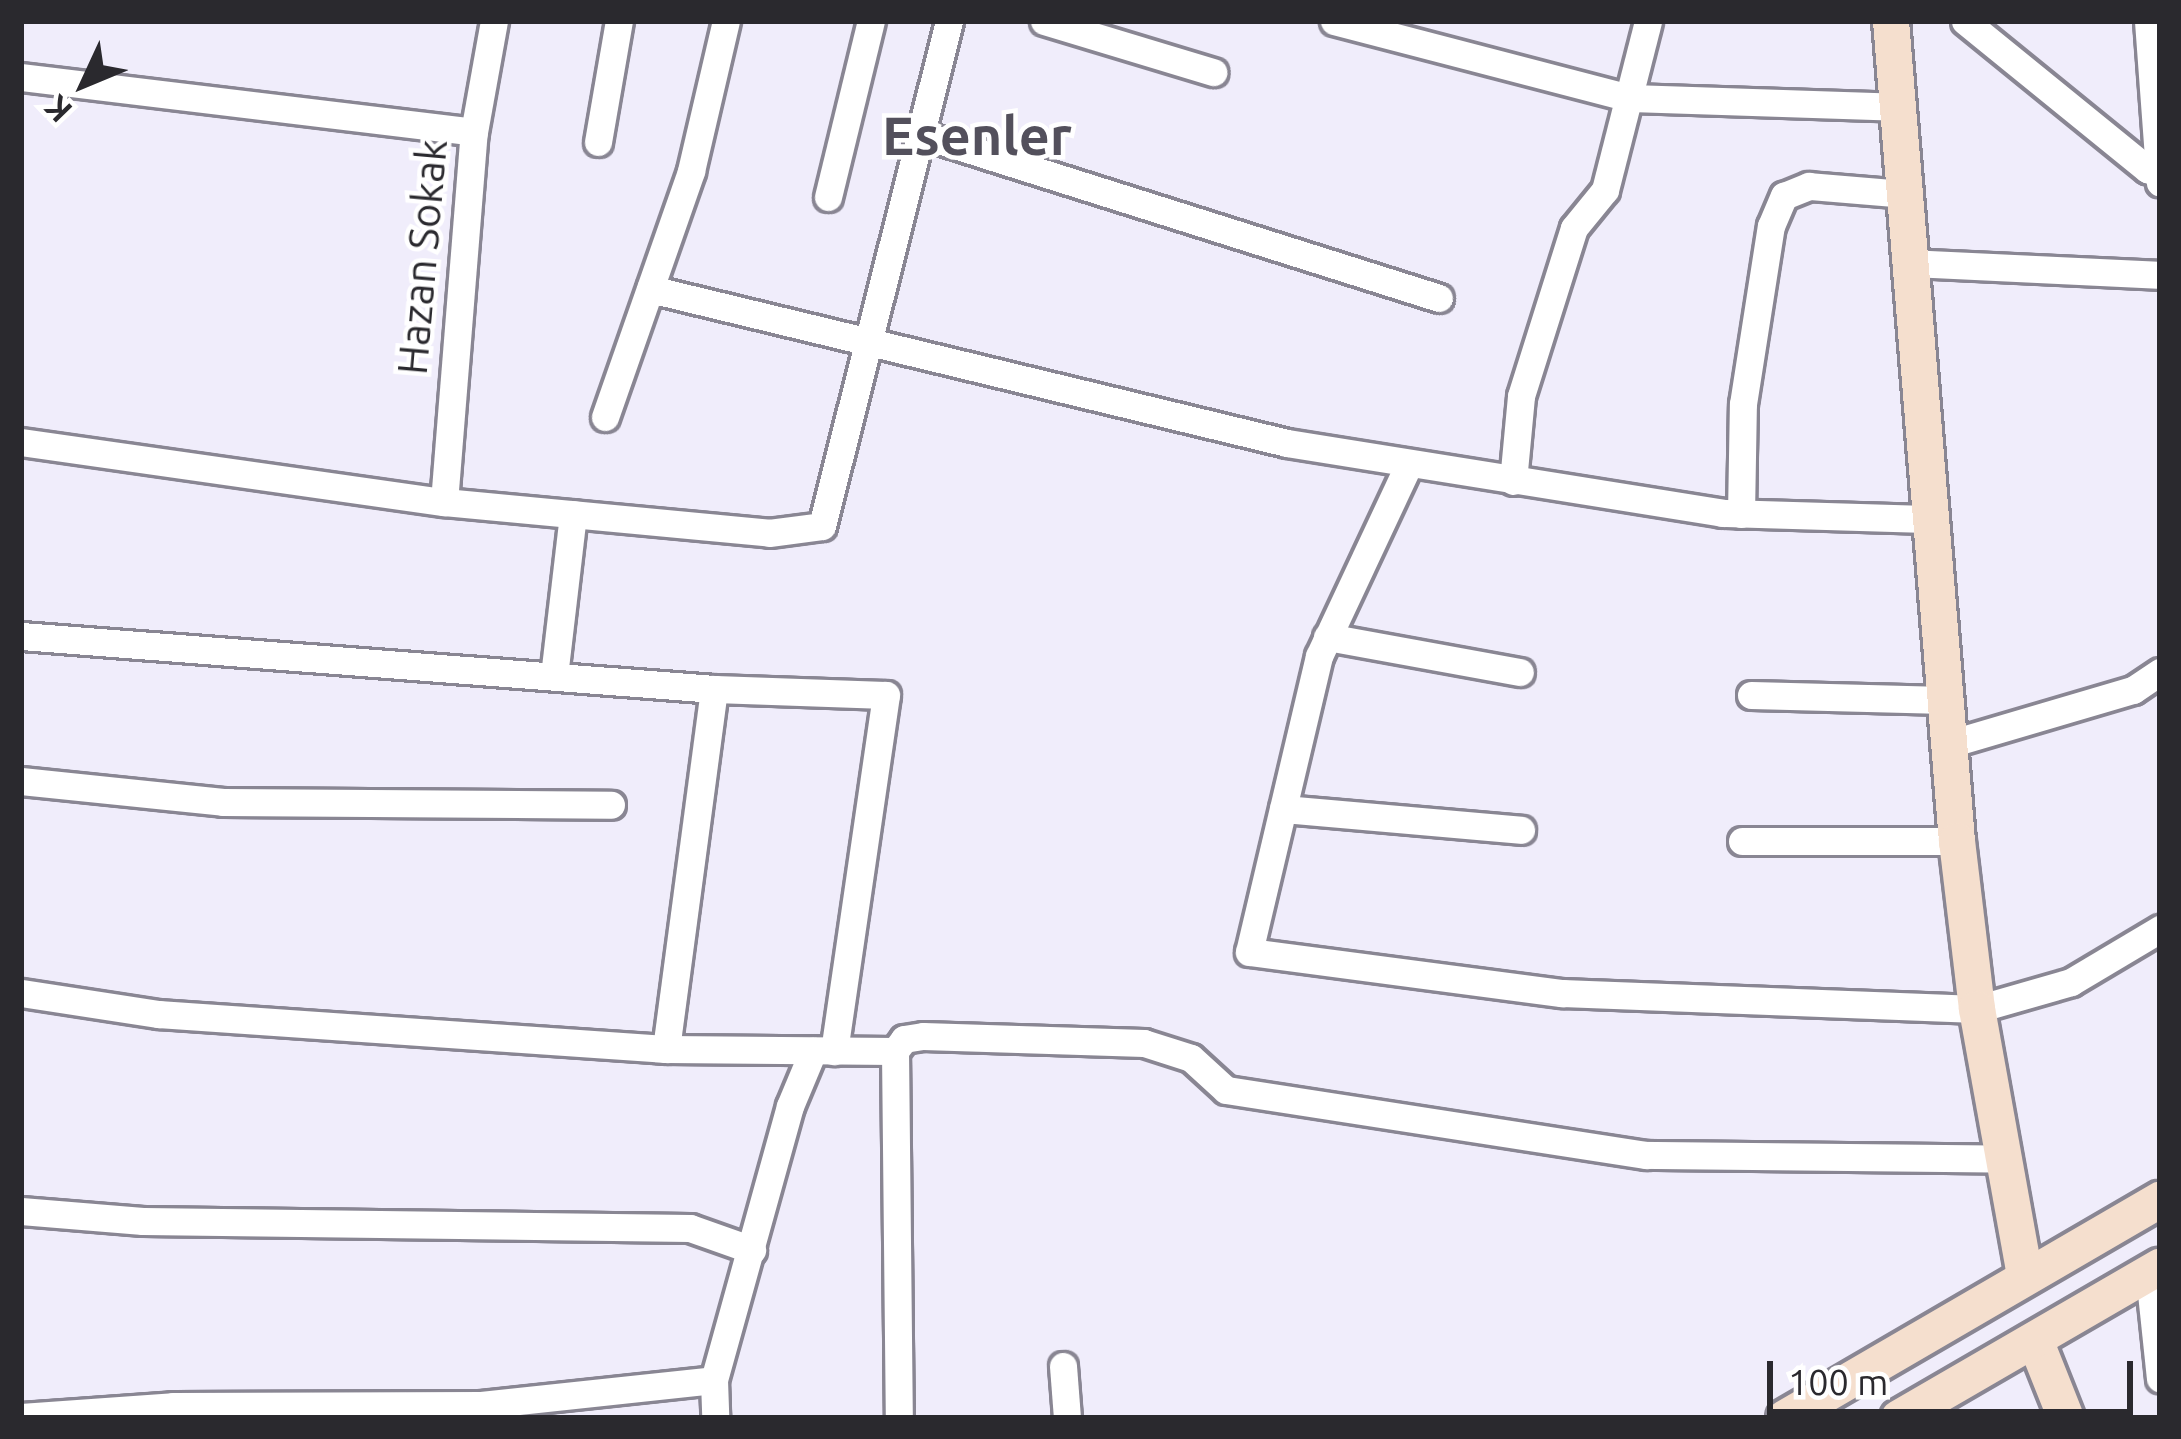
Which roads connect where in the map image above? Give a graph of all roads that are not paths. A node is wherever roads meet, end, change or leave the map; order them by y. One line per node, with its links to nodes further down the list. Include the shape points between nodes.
1 (494, 21): 16 (street, Hazan Sokak)
2 (619, 21): 18 (street)
3 (726, 21): 24 (street, via 691,171)
4 (871, 21): 21 (street)
5 (949, 21): 17 (street)
6 (1044, 21): 12 (street)
7 (1334, 21): 14 (street)
8 (1648, 21): 14 (street)
9 (1892, 21): 15 (street)
10 (1965, 21): 19 (street)
11 (2148, 21): 19 (street)
12 (1214, 72)
13 (21, 77): 16 (street)
14 (1629, 98): 15 (street); 30 (street, via 1605,190 1574,228 1521,396)
15 (1898, 107): 20 (street)
16 (474, 132): 31 (street, Hazan Sokak)
17 (922, 135): 25 (street); 26 (street)
18 (598, 142)
19 (2159, 176)
20 (1905, 194): 22 (street); 33 (street, via 1809,186 1784,196 1771,226 1743,404)
21 (828, 197)
22 (1910, 263): 23 (street); 34 (street)
23 (2160, 275)
24 (650, 289): 26 (street); 27 (street)
25 (1438, 298)
26 (872, 344): 29 (street); 32 (street, via 822,526 769,533)
27 (605, 417)
28 (21, 442): 31 (street)
29 (1408, 464): 30 (street); 36 (street)
30 (1513, 481): 33 (street)
31 (444, 502): 32 (street)
32 (573, 514): 39 (street)
33 (1741, 514): 34 (street)
34 (1930, 519): 42 (street)
35 (21, 637): 39 (street)
36 (1327, 637): 37 (street); 46 (street)
37 (1520, 672)
38 (2160, 672): 43 (street, via 2132,690)
39 (554, 676): 40 (street)
40 (714, 689): 53 (street); 54 (street, via 886,695)
41 (1751, 695): 42 (street)
42 (1946, 700): 43 (street)
43 (1949, 744): 49 (street)
44 (21, 781): 45 (street, via 223,802)
45 (611, 805)
46 (1283, 809): 47 (street); 52 (street, via 1249,952 1562,993)
47 (1521, 830)
48 (1742, 841): 49 (street)
49 (1957, 842): 52 (street)
50 (2160, 929): 52 (street, via 2072,982)
51 (21, 993): 53 (street, via 158,1015)
52 (1977, 1009): 56 (street)
53 (666, 1049): 54 (street)
54 (823, 1051): 55 (street); 59 (street, via 790,1106)
55 (895, 1051): 56 (street, via 904,1039 923,1036 1144,1043 1192,1058 1226,1090 1646,1155); 71 (street)
56 (2002, 1159): 61 (street)
57 (2160, 1199): 61 (street)
58 (21, 1211): 59 (street, via 143,1221 690,1228)
59 (752, 1250): 65 (street)
60 (2154, 1270): 62 (street); 64 (street)
61 (2025, 1276): 73 (street)
62 (2035, 1340): 74 (street); 75 (street)
63 (1063, 1366): 72 (street)
64 (2160, 1378)
65 (714, 1380): 66 (street); 70 (street)
66 (522, 1409): 67 (street)
67 (328, 1412): 69 (street, via 173,1406)
68 (21, 1418): 69 (street)
69 (37, 1418)
70 (715, 1418)
71 (899, 1418)
72 (1066, 1418)
73 (1785, 1418)
74 (1900, 1418)
75 (2066, 1418)

